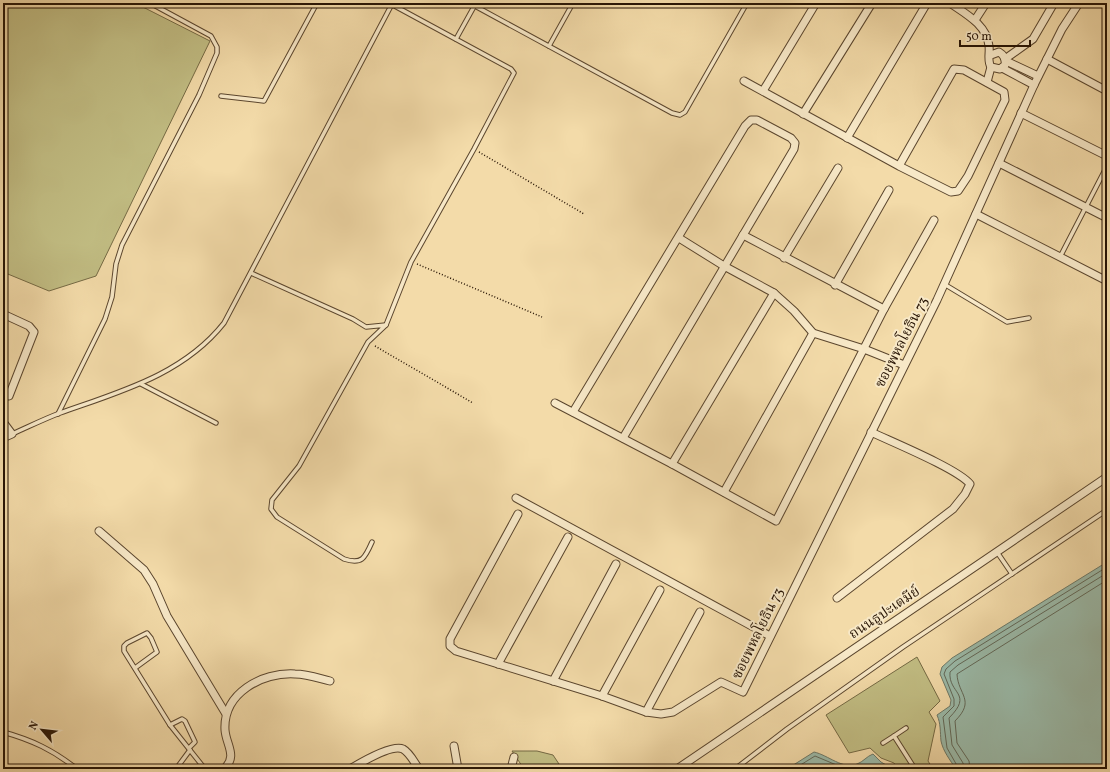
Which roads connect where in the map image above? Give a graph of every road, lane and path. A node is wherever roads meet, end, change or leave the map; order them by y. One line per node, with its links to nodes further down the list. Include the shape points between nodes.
1 (150, 3): 68 (lane, via 211,36 218,47 217,53 199,95 122,245 105,319)
2 (317, 3): 27 (lane, via 264,101)
3 (572, 3): 16 (lane)
4 (747, 3): 16 (lane, via 685,112 680,115)
5 (816, 3): 25 (street)
6 (872, 3): 29 (street)
7 (927, 3): 30 (street)
8 (950, 3): 14 (street)
9 (986, 3): 14 (street)
10 (1054, 3): 19 (street, via 1033,39)
11 (1079, 3): 18 (street, ซอยพหลโยธิน 73)
12 (391, 4): 15 (lane); 49 (lane)
13 (476, 4): 15 (lane); 16 (lane)
14 (975, 20): 17 (street, via 989,38)
15 (456, 39): 31 (lane, via 514,73)
16 (549, 46)
17 (991, 55): 19 (street, via 999,52); 20 (street)
18 (1046, 59): 21 (street, ซอยพหลโยธิน 73); 26 (street)
19 (1004, 62): 20 (street, via 996,69); 21 (street); 24 (street)
20 (991, 67): 23 (street)
21 (1038, 76): 24 (street, ซอยพหลโยธิน 73)
22 (744, 81): 25 (street)
23 (987, 82): 34 (street, via 964,70 954,69); 34 (street, via 1004,92 1005,100 968,176 958,191 951,192)
24 (1034, 84): 28 (street, ซอยพหลโยธิน 73)
25 (763, 91): 29 (street)
26 (1107, 91)
27 (221, 96)
28 (1021, 113): 32 (street); 33 (street, ซอยพหลโยธิน 73)
29 (803, 114): 30 (street)
30 (847, 138): 34 (street)
31 (474, 149): 39 (path); 47 (lane)
32 (1107, 156)
33 (999, 164): 38 (street); 40 (street, ซอยพหลโยธิน 73)
34 (899, 166)
35 (1107, 166): 38 (lane)
36 (838, 168): 46 (street)
37 (889, 190): 52 (street)
38 (1086, 207): 41 (street); 45 (lane)
39 (584, 214)
40 (976, 214): 45 (street); 51 (street, ซอยพหลโยธิน 73)
41 (1107, 218)
42 (934, 220): 54 (street)
43 (743, 235): 44 (street, via 794,149 794,143 790,138 757,120 751,120 745,126); 46 (street); 48 (street)
44 (679, 238): 48 (street); 67 (street)
45 (1060, 257): 50 (street)
46 (784, 258): 52 (street)
47 (411, 262): 56 (path); 58 (lane)
48 (724, 266): 53 (street); 74 (street)
49 (251, 272): 58 (lane, via 366,327); 63 (lane, via 224,324 210,341)
50 (1107, 281)
51 (944, 284): 57 (lane, via 1007,322); 62 (street, ซอยพหลโยธิน 73)
52 (835, 285): 54 (street)
53 (774, 293): 59 (street); 75 (street)
54 (884, 309): 61 (street)
55 (3, 314): 64 (street, via 30,326 34,332)
56 (542, 317)
57 (1029, 318)
58 (386, 324): 60 (lane)
59 (813, 333): 61 (street); 77 (street)
60 (368, 342): 65 (path); 83 (lane, via 299,466 277,492 271,509 277,517 344,559 359,561)
61 (864, 349): 62 (street); 77 (street, via 776,521)
62 (904, 365): 71 (street, ซอยพหลโยธิน 73)
63 (141, 384): 68 (lane); 70 (lane)
64 (9, 396)
65 (473, 402)
66 (555, 403): 67 (street)
67 (574, 412): 74 (street)
68 (58, 414): 72 (lane)
69 (3, 422): 72 (street)
70 (216, 423)
71 (871, 432): 88 (street, via 949,469 970,484 953,509); 90 (street, ซอยพหลโยธิน 73)
72 (12, 434): 73 (street)
73 (3, 438)
74 (623, 438): 75 (street)
75 (672, 464): 77 (street)
76 (1107, 477): 84 (street, ถนนธูปะเตมีย์)
77 (724, 492)
78 (516, 498): 90 (street)
79 (1107, 510): 86 (lane)
80 (518, 514): 91 (street, via 450,638 450,646 456,651)
81 (99, 532): 97 (street, via 144,570 167,616)
82 (568, 537): 91 (street)
83 (372, 542)
84 (997, 552): 86 (lane); 114 (street, ถนนธูปะเตมีย์)
85 (616, 564): 94 (street)
86 (1012, 574): 115 (lane, via 786,729)
87 (660, 590): 95 (street)
88 (837, 598)
89 (700, 612): 96 (street)
90 (770, 636): 96 (street, ซอยพหลโยธิน 73, via 743,692 721,682 673,712)
91 (498, 664): 94 (street)
92 (135, 668): 92 (lane, via 124,652 124,646 147,633 152,638 157,652); 98 (lane)
93 (330, 681): 97 (street, via 304,674 259,680 242,690)
94 (553, 681): 95 (street)
95 (602, 696): 96 (street)
96 (646, 712)
97 (226, 714): 109 (street, via 225,730 232,754)
98 (170, 725): 104 (lane); 104 (lane, via 182,719 185,721 195,739)
99 (906, 728): 101 (lane)
100 (3, 732): 106 (lane, via 30,740)
101 (894, 736): 102 (lane); 116 (lane)
102 (883, 743)
103 (454, 746): 112 (street)
104 (189, 749): 107 (lane); 108 (lane)
105 (514, 757): 113 (street)
106 (78, 769)
107 (176, 769)
108 (205, 769)
109 (224, 769)
110 (350, 769): 111 (street, via 370,758 400,748 407,752)
111 (419, 769)
112 (458, 769)
113 (511, 769)
114 (676, 769)
115 (735, 769)
116 (916, 769)

